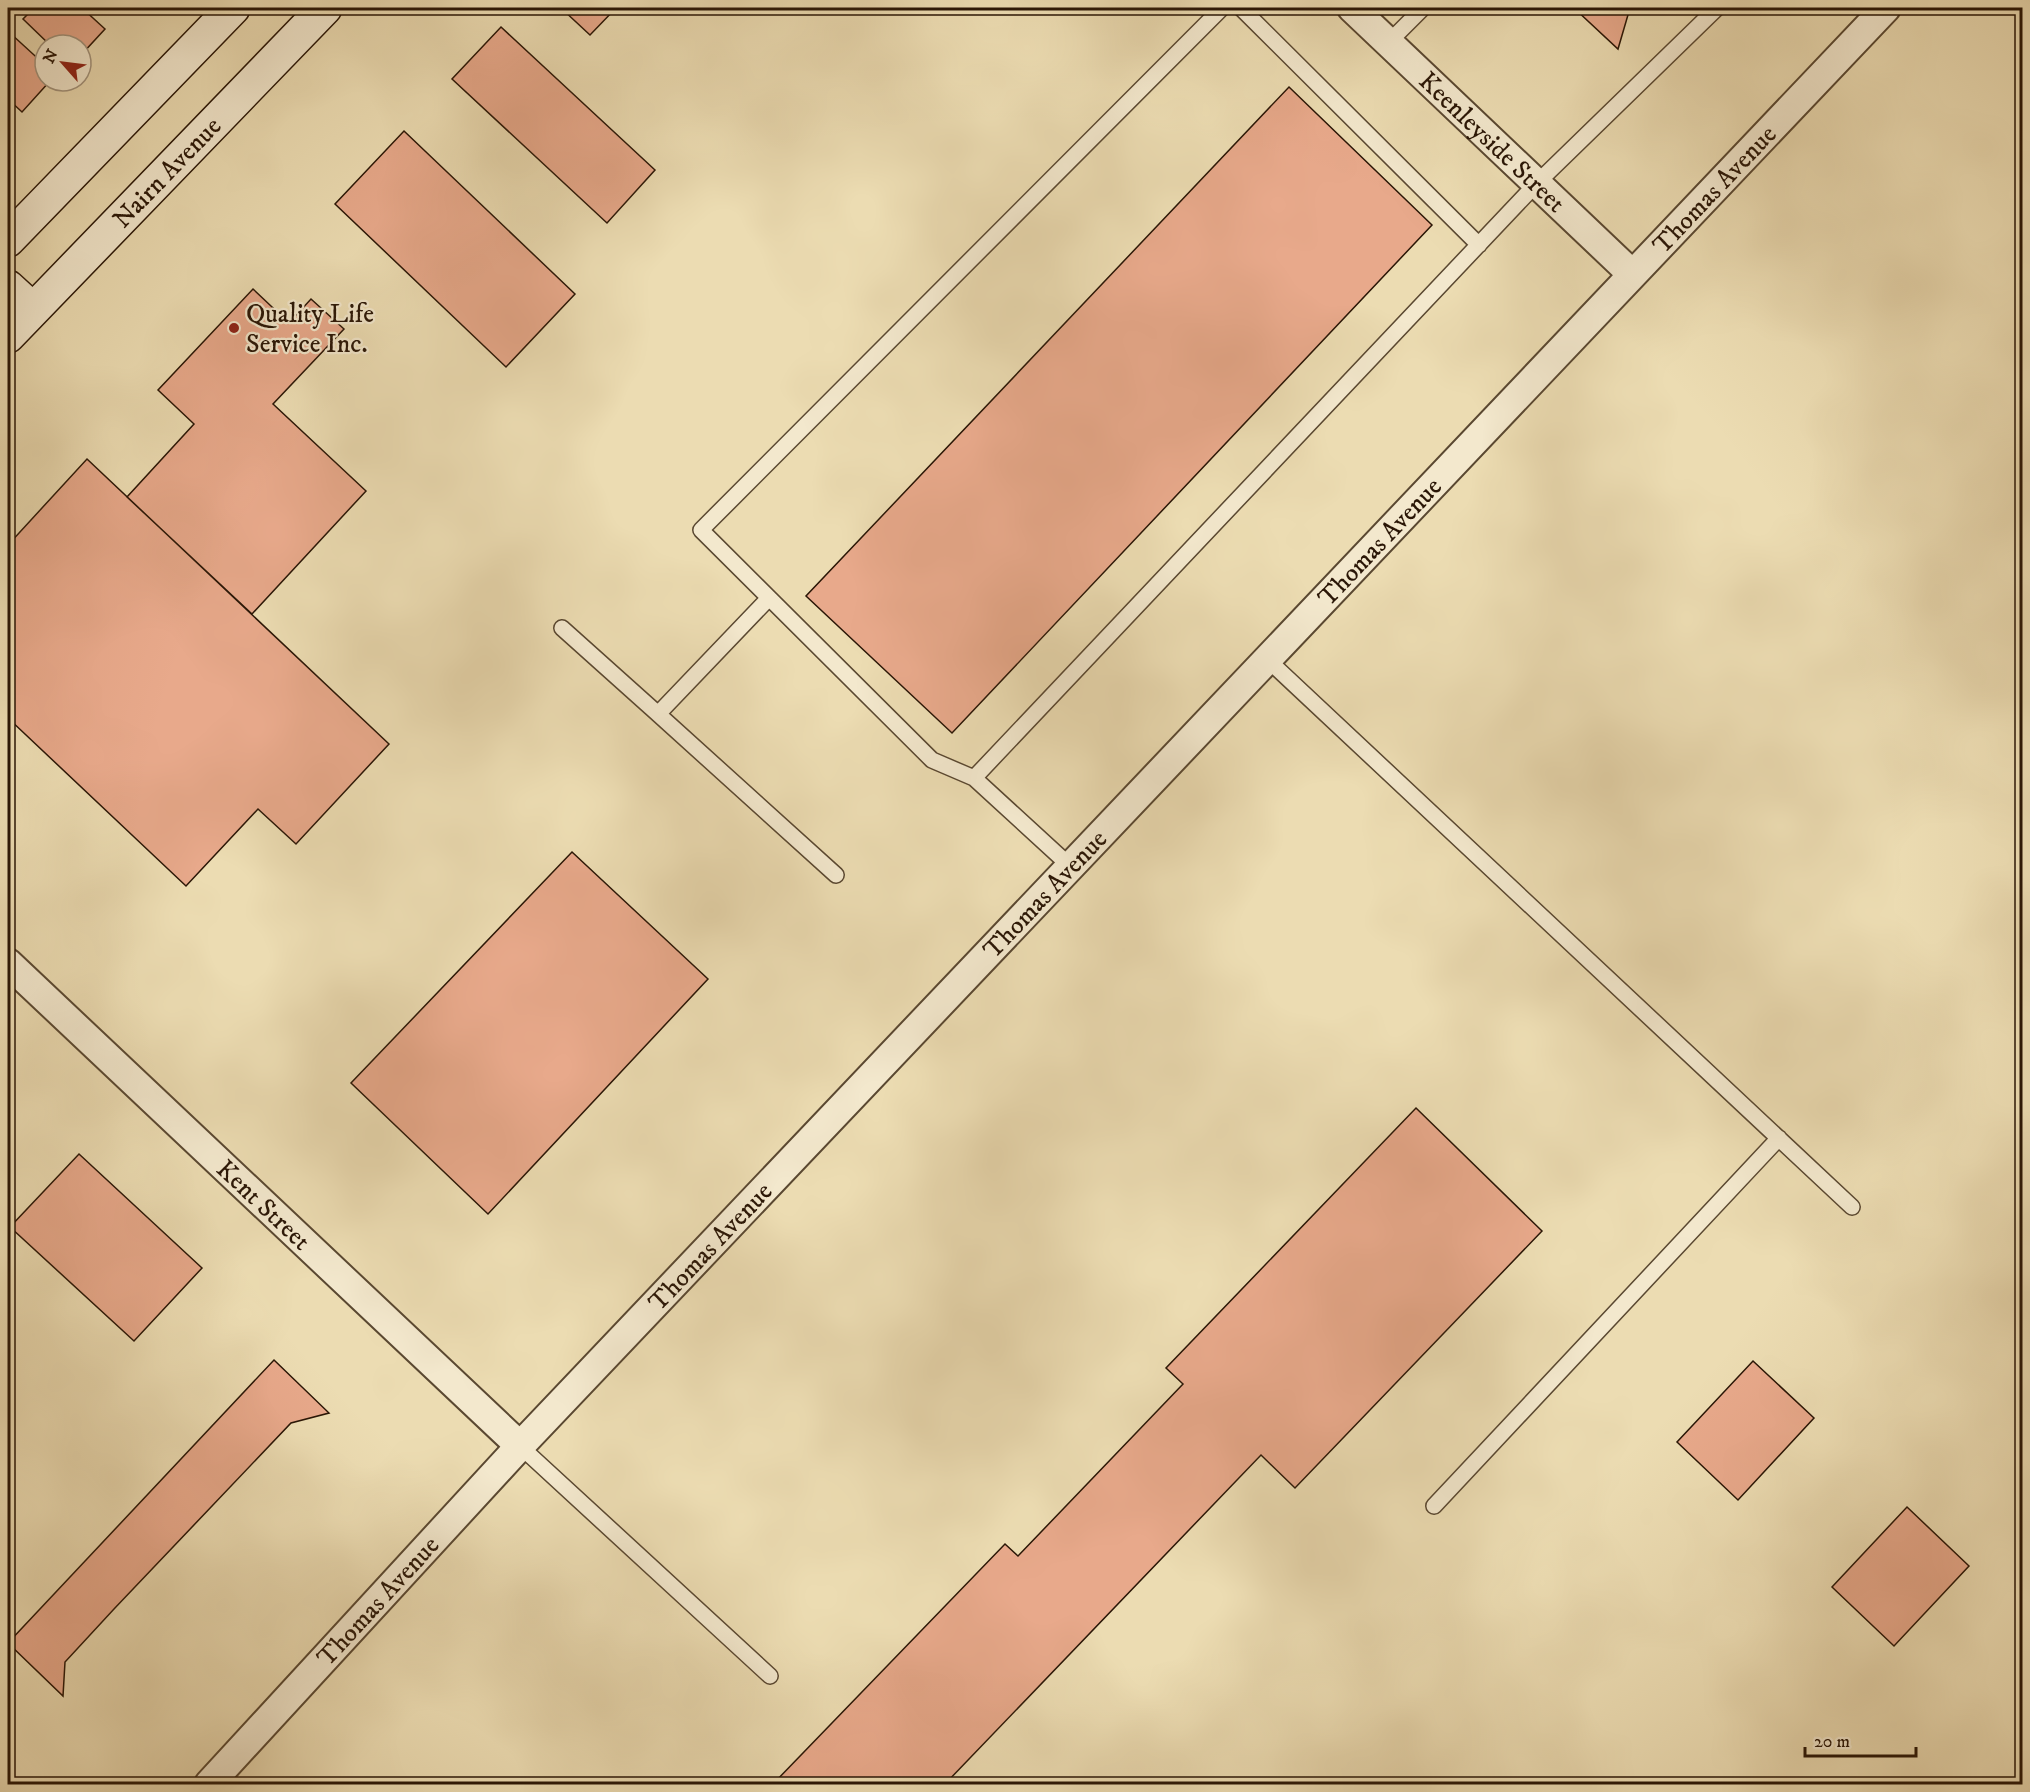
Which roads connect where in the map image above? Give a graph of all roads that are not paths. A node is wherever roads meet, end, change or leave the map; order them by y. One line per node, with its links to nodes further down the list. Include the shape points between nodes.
1 (233, 8): 11 (main road)
2 (326, 8): 15 (main road, Nairn Avenue)
3 (1222, 8): 17 (lane, via 702,530)
4 (1241, 8): 12 (lane)
5 (1352, 8): 9 (street, Keenleyside Street)
6 (1423, 8): 9 (lane)
7 (1717, 8): 10 (lane)
8 (1886, 8): 13 (street, Thomas Avenue)
9 (1389, 42): 10 (street, Keenleyside Street)
10 (1537, 183): 12 (lane); 13 (street, Keenleyside Street)
11 (8, 240)
12 (1479, 245): 21 (lane)
13 (1632, 274): 19 (street, Thomas Avenue)
14 (8, 287): 15 (main road)
15 (32, 309): 16 (main road, Nairn Avenue)
16 (8, 336)
17 (769, 598): 20 (lane); 21 (lane, via 932,760)
18 (562, 628): 20 (lane)
19 (1267, 658): 22 (street, Thomas Avenue); 25 (lane)
20 (658, 714): 23 (lane)
21 (974, 778): 22 (lane)
22 (1070, 866): 27 (street, Thomas Avenue)
23 (836, 874)
24 (8, 963): 27 (street, Kent Street)
25 (1779, 1138): 26 (lane); 28 (lane)
26 (1852, 1207)
27 (520, 1446): 29 (lane); 30 (street, Thomas Avenue)
28 (1434, 1506)
29 (770, 1676)
30 (209, 1785)

